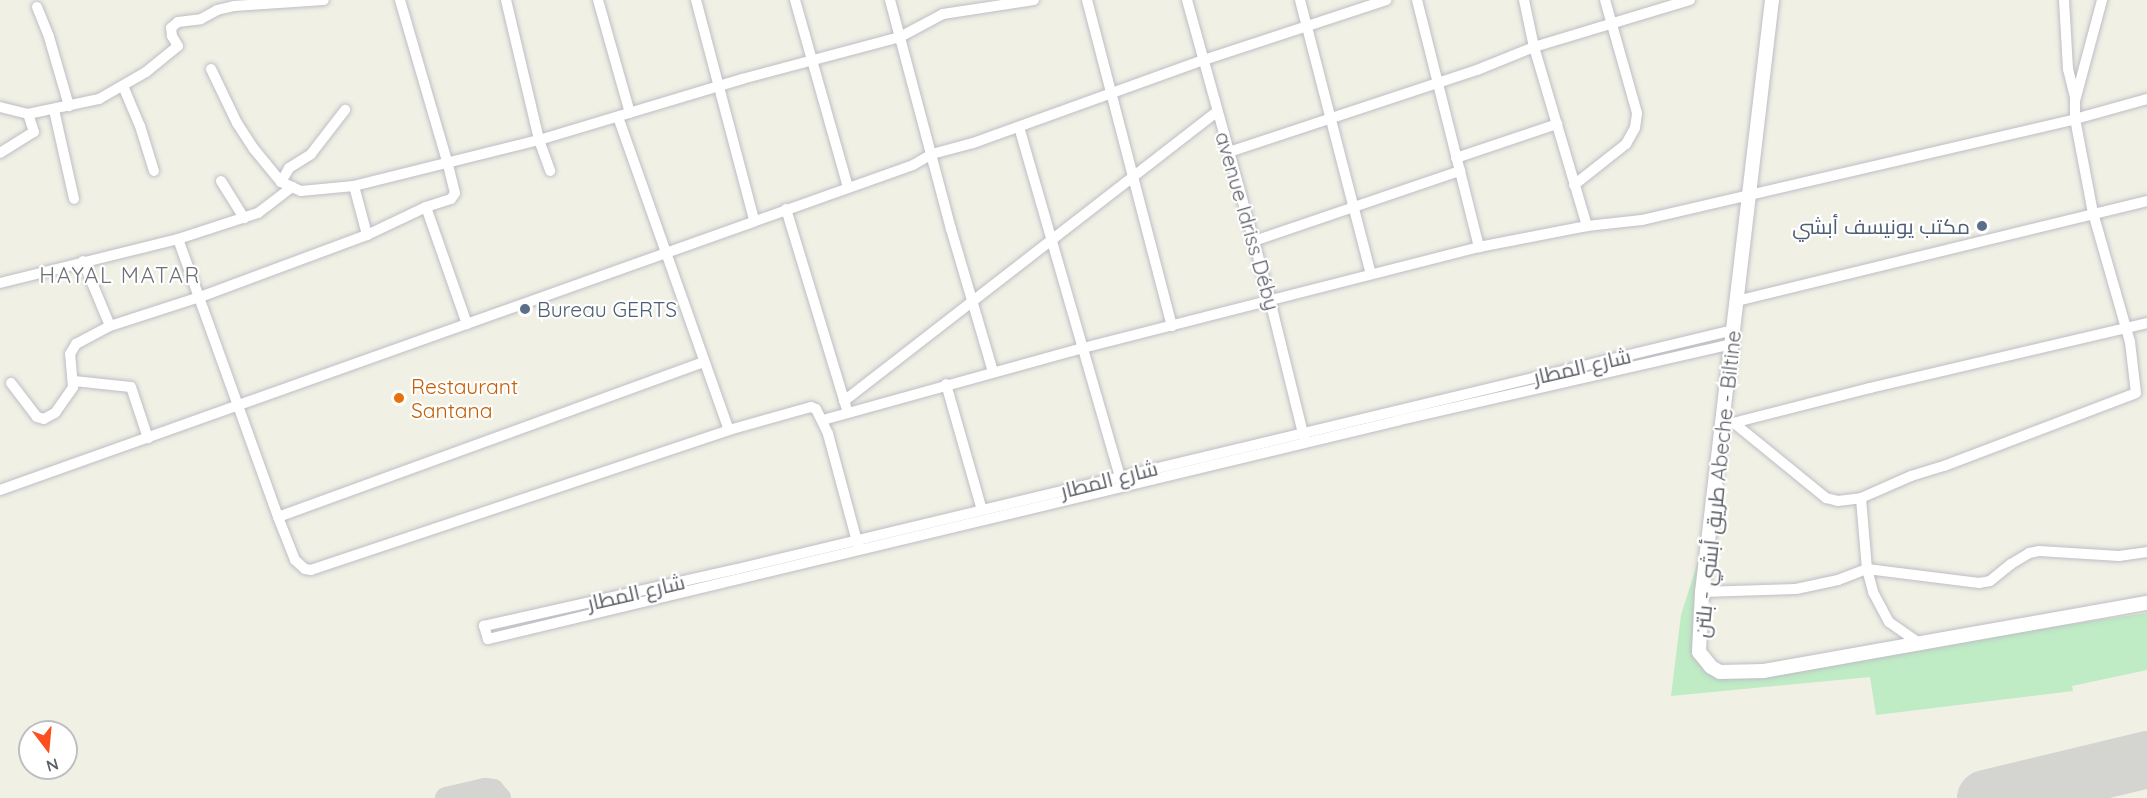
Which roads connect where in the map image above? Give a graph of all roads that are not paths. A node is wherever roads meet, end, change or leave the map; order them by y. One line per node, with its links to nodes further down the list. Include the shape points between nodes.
1 (324, 0): 30 (street, via 234,6 201,19 177,22 171,28 178,46)
2 (400, 0): 52 (street)
3 (506, 0): 47 (street)
4 (598, 0): 40 (street)
5 (696, 0): 31 (street)
6 (795, 0): 26 (street)
7 (890, 0): 24 (street)
8 (1034, 0): 20 (street)
9 (1087, 0): 32 (street)
10 (1187, 0): 27 (street, avenue Idriss Déby)
11 (1300, 0): 23 (street)
12 (1386, 0): 23 (street)
13 (1417, 0): 29 (street)
14 (1524, 0): 25 (street)
15 (1605, 0): 22 (street)
16 (1686, 0): 22 (street)
17 (1772, 0): 63 (main road, طريق أبشي - بلتن Abeche - Biltine)
18 (2064, 0): 34 (street, via 2068,69)
19 (2102, 0): 34 (street)
20 (991, 4): 24 (street, via 938,16)
21 (36, 7): 35 (street)
22 (1611, 22): 25 (street); 59 (street, via 1637,113 1635,128 1626,144)
23 (1307, 27): 27 (street); 43 (street)
24 (900, 37): 26 (street); 50 (street)
25 (1534, 47): 29 (street); 45 (street)
26 (812, 60): 31 (street); 61 (street)
27 (1204, 60): 32 (street); 39 (street, avenue Idriss Déby)
28 (211, 69): 58 (street, via 237,123)
29 (1438, 82): 43 (street); 51 (street)
30 (123, 86): 35 (street, via 99,99); 53 (street)
31 (719, 86): 40 (street); 71 (street)
32 (1112, 94): 46 (street); 56 (street)
33 (2147, 99): 44 (street)
34 (2075, 101): 44 (street)
35 (69, 106): 37 (street)
36 (0, 107): 41 (street)
37 (54, 110): 41 (street); 64 (street)
38 (345, 110): 58 (street, via 311,154 289,168)
39 (1216, 112): 48 (street, avenue Idriss Déby); 56 (street)
40 (630, 113): 42 (street)
41 (28, 114): 49 (street, via 34,132)
42 (618, 117): 47 (street); 78 (street)
43 (1330, 117): 48 (street); 67 (street)
44 (2075, 119): 63 (street); 69 (street)
45 (1557, 124): 51 (street); 59 (street)
46 (1019, 127): 50 (street); 75 (street)
47 (539, 140): 52 (street); 54 (street)
48 (1229, 152): 76 (street, avenue Idriss Déby)
49 (0, 153)
50 (932, 154): 61 (street, via 913,165); 83 (street)
51 (1456, 158): 55 (street)
52 (447, 161): 60 (street); 66 (street, via 455,193 451,199)
53 (154, 171)
54 (550, 171)
55 (1460, 171): 67 (street); 77 (street)
56 (1133, 179): 75 (street); 89 (street)
57 (221, 181): 70 (street)
58 (281, 182): 62 (street)
59 (1575, 185): 72 (street)
60 (354, 186): 62 (street, via 301,191); 73 (street)
61 (848, 187): 68 (street)
62 (292, 188): 70 (street, via 258,213)
63 (1749, 195): 72 (street, via 1642,220); 85 (main road, طريق أبشي - بلتن Abeche - Biltine)
64 (74, 199)
65 (2147, 201): 69 (street)
66 (426, 207): 73 (street); 87 (street)
67 (1355, 208): 76 (street); 80 (street)
68 (786, 209): 71 (street); 100 (street)
69 (2093, 213): 85 (street); 90 (street)
70 (244, 218): 74 (street)
71 (754, 220): 78 (street)
72 (1587, 226): 77 (street)
73 (367, 235): 82 (street)
74 (178, 239): 79 (street); 82 (street)
75 (1052, 241): 83 (street); 92 (street)
76 (1254, 242): 84 (street, avenue Idriss Déby)
77 (1479, 246): 80 (street)
78 (665, 251): 87 (street); 93 (street)
79 (83, 261): 81 (street); 88 (street)
80 (1371, 274): 84 (street)
81 (0, 283)
82 (200, 297): 88 (street); 101 (street)
83 (973, 300): 94 (street); 100 (street)
84 (1270, 300): 89 (street); 107 (street, avenue Idriss Déby)
85 (1737, 301): 91 (main road, طريق أبشي - بلتن Abeche - Biltine)
86 (2147, 323): 90 (street)
87 (467, 324): 101 (street)
88 (110, 326): 96 (street, via 72,349)
89 (1172, 326): 92 (street)
90 (2126, 327): 105 (street); 112 (street, via 2135,394)
91 (1732, 337): 95 (street, شارع المطار); 99 (street, شارع المطار); 105 (main road, طريق أبشي - بلتن Abeche - Biltine)
92 (1083, 348): 94 (street); 110 (street)
93 (704, 362): 106 (street); 114 (street)
94 (993, 372): 98 (street)
95 (1540, 376): 99 (street); 103 (street, شارع المطار)
96 (74, 381): 97 (street, via 55,413 44,419 37,417); 108 (street, via 131,387)
97 (11, 383)
98 (946, 384): 102 (street); 113 (street)
99 (1543, 387): 103 (street, شارع المطار)
100 (844, 401): 102 (street)
101 (237, 406): 108 (street); 114 (street)
102 (848, 414): 104 (street)
103 (1396, 416): 107 (street, شارع المطار); 109 (street, شارع المطار)
104 (823, 420): 106 (street, via 816,409 802,407); 115 (street)
105 (1729, 424): 112 (street, via 1826,498); 119 (main road, طريق أبشي - بلتن Abeche - Biltine)
106 (729, 430): 114 (street, via 311,570 300,567 295,560)
107 (1304, 432): 109 (street, avenue Idriss Déby); 110 (street, شارع المطار)
108 (148, 438): 111 (street)
109 (1304, 444): 116 (street, شارع المطار)
110 (1119, 476): 113 (street, شارع المطار)
111 (0, 490)
112 (1861, 498): 118 (street)
113 (982, 510): 115 (street, شارع المطار)
114 (278, 517)
115 (856, 540): 116 (street); 116 (street, شارع المطار, via 484,626 488,639)
116 (860, 552)
117 (2147, 552): 118 (street, via 2119,556 2039,551 2029,553 1990,581 1979,583)
118 (1867, 569): 119 (street, via 1838,580 1796,588); 121 (street, via 1873,592 1889,622)
119 (1702, 592): 121 (main road, طريق أبشي - بلتن Abeche - Biltine, via 1699,652 1720,672 1764,671)
120 (2147, 603): 121 (main road, طريق أبشي - بلتن Abeche - Biltine)
121 (1921, 644)

